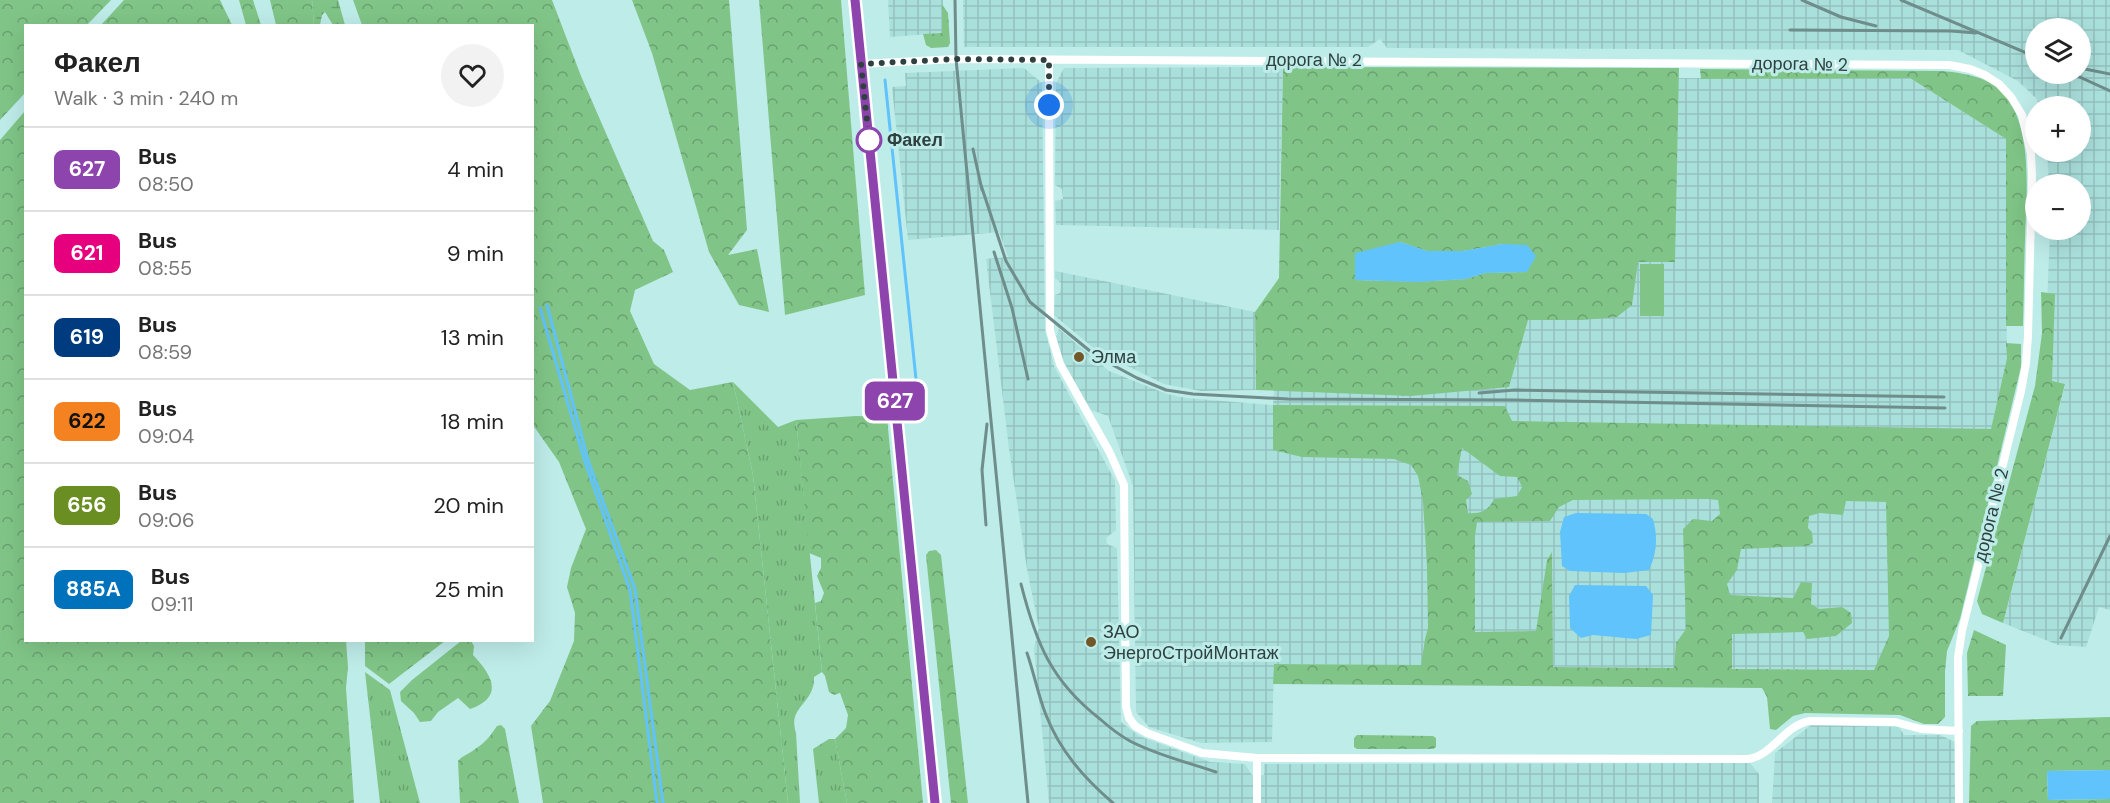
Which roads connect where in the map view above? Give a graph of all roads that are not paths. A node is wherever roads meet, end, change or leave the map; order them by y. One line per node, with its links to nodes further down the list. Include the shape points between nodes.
1 (855, 0): 3 (main road)
2 (1049, 60): 3 (street, дорога № 2); 4 (street, дорога № 2, via 1949,65 1970,69 1999,84 2022,115 2031,154 2028,336 2021,391 1962,631 1958,657); 5 (street, via 1050,331 1059,364 1124,484 1129,718 1147,733 1202,753)
3 (861, 64): 6 (main road)
4 (1959, 731): 5 (street, via 1922,729 1894,722 1800,722 1766,752 1748,759); 8 (street, дорога № 2)
5 (1257, 758): 7 (street)
6 (935, 803)
7 (1257, 803)
8 (1959, 803)

